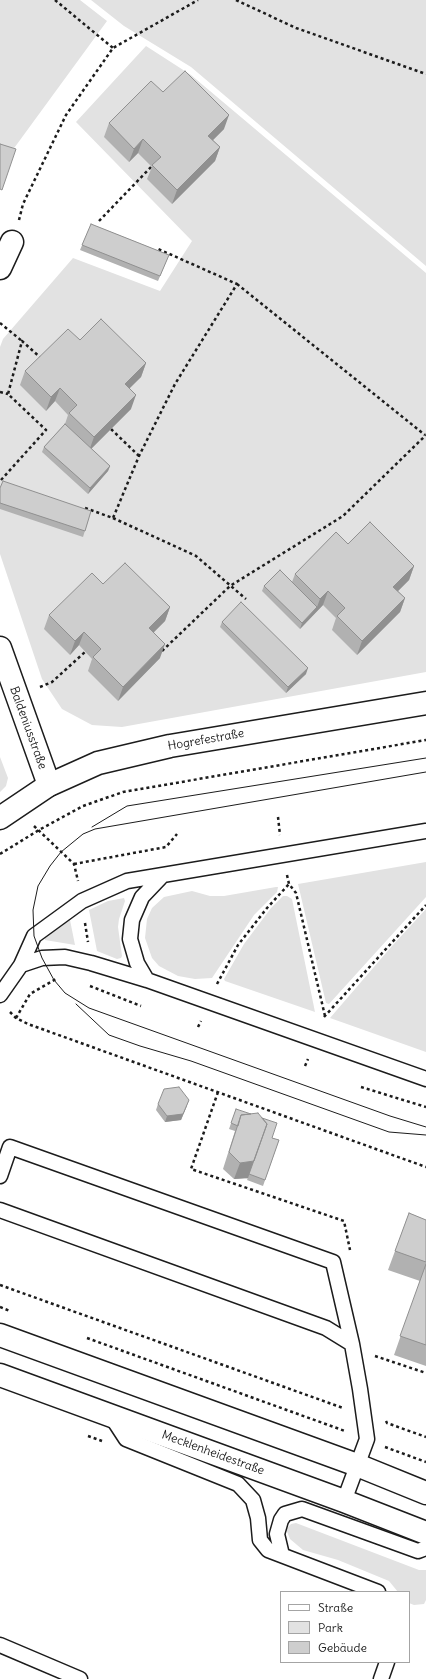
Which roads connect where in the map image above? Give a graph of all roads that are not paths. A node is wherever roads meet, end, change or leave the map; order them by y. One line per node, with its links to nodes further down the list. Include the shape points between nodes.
1 (12, 242): 2 (main road)
2 (0, 268)
3 (0, 648): 5 (main road, Baldeniusstraße)
4 (426, 704): 5 (main road, Hogrefestraße, via 170,746 98,763)
5 (49, 785): 6 (main road, Hogrefestraße)
6 (7, 812)
7 (426, 830): 8 (lane)
8 (163, 875): 9 (lane, via 127,881 82,901 34,936); 10 (lane, via 142,897 132,920 130,939)
9 (22, 965): 10 (lane, via 42,958 65,957); 11 (lane)
10 (147, 980): 12 (lane)
11 (3, 1001)
12 (426, 1079)
13 (0, 1176): 16 (lane, via 10,1146 333,1262)
14 (0, 1210): 16 (lane, via 326,1328)
15 (0, 1335): 19 (main road)
16 (352, 1344): 19 (lane, via 367,1439)
17 (0, 1375): 18 (main road, Mecklenheidestraße)
18 (111, 1416): 21 (main road, Mecklenheidestraße); 24 (lane, via 126,1439 238,1484 253,1500 260,1540 268,1550)
19 (357, 1465): 20 (main road); 21 (lane)
20 (426, 1492)
21 (344, 1501): 22 (main road, Mecklenheidestraße)
22 (426, 1533)
23 (426, 1548): 24 (lane, via 418,1551 302,1509 285,1514 281,1520 277,1534)
24 (282, 1556): 25 (lane)
25 (375, 1591)
26 (0, 1645): 28 (lane)
27 (387, 1663): 29 (lane)
28 (80, 1679)
29 (381, 1679)

